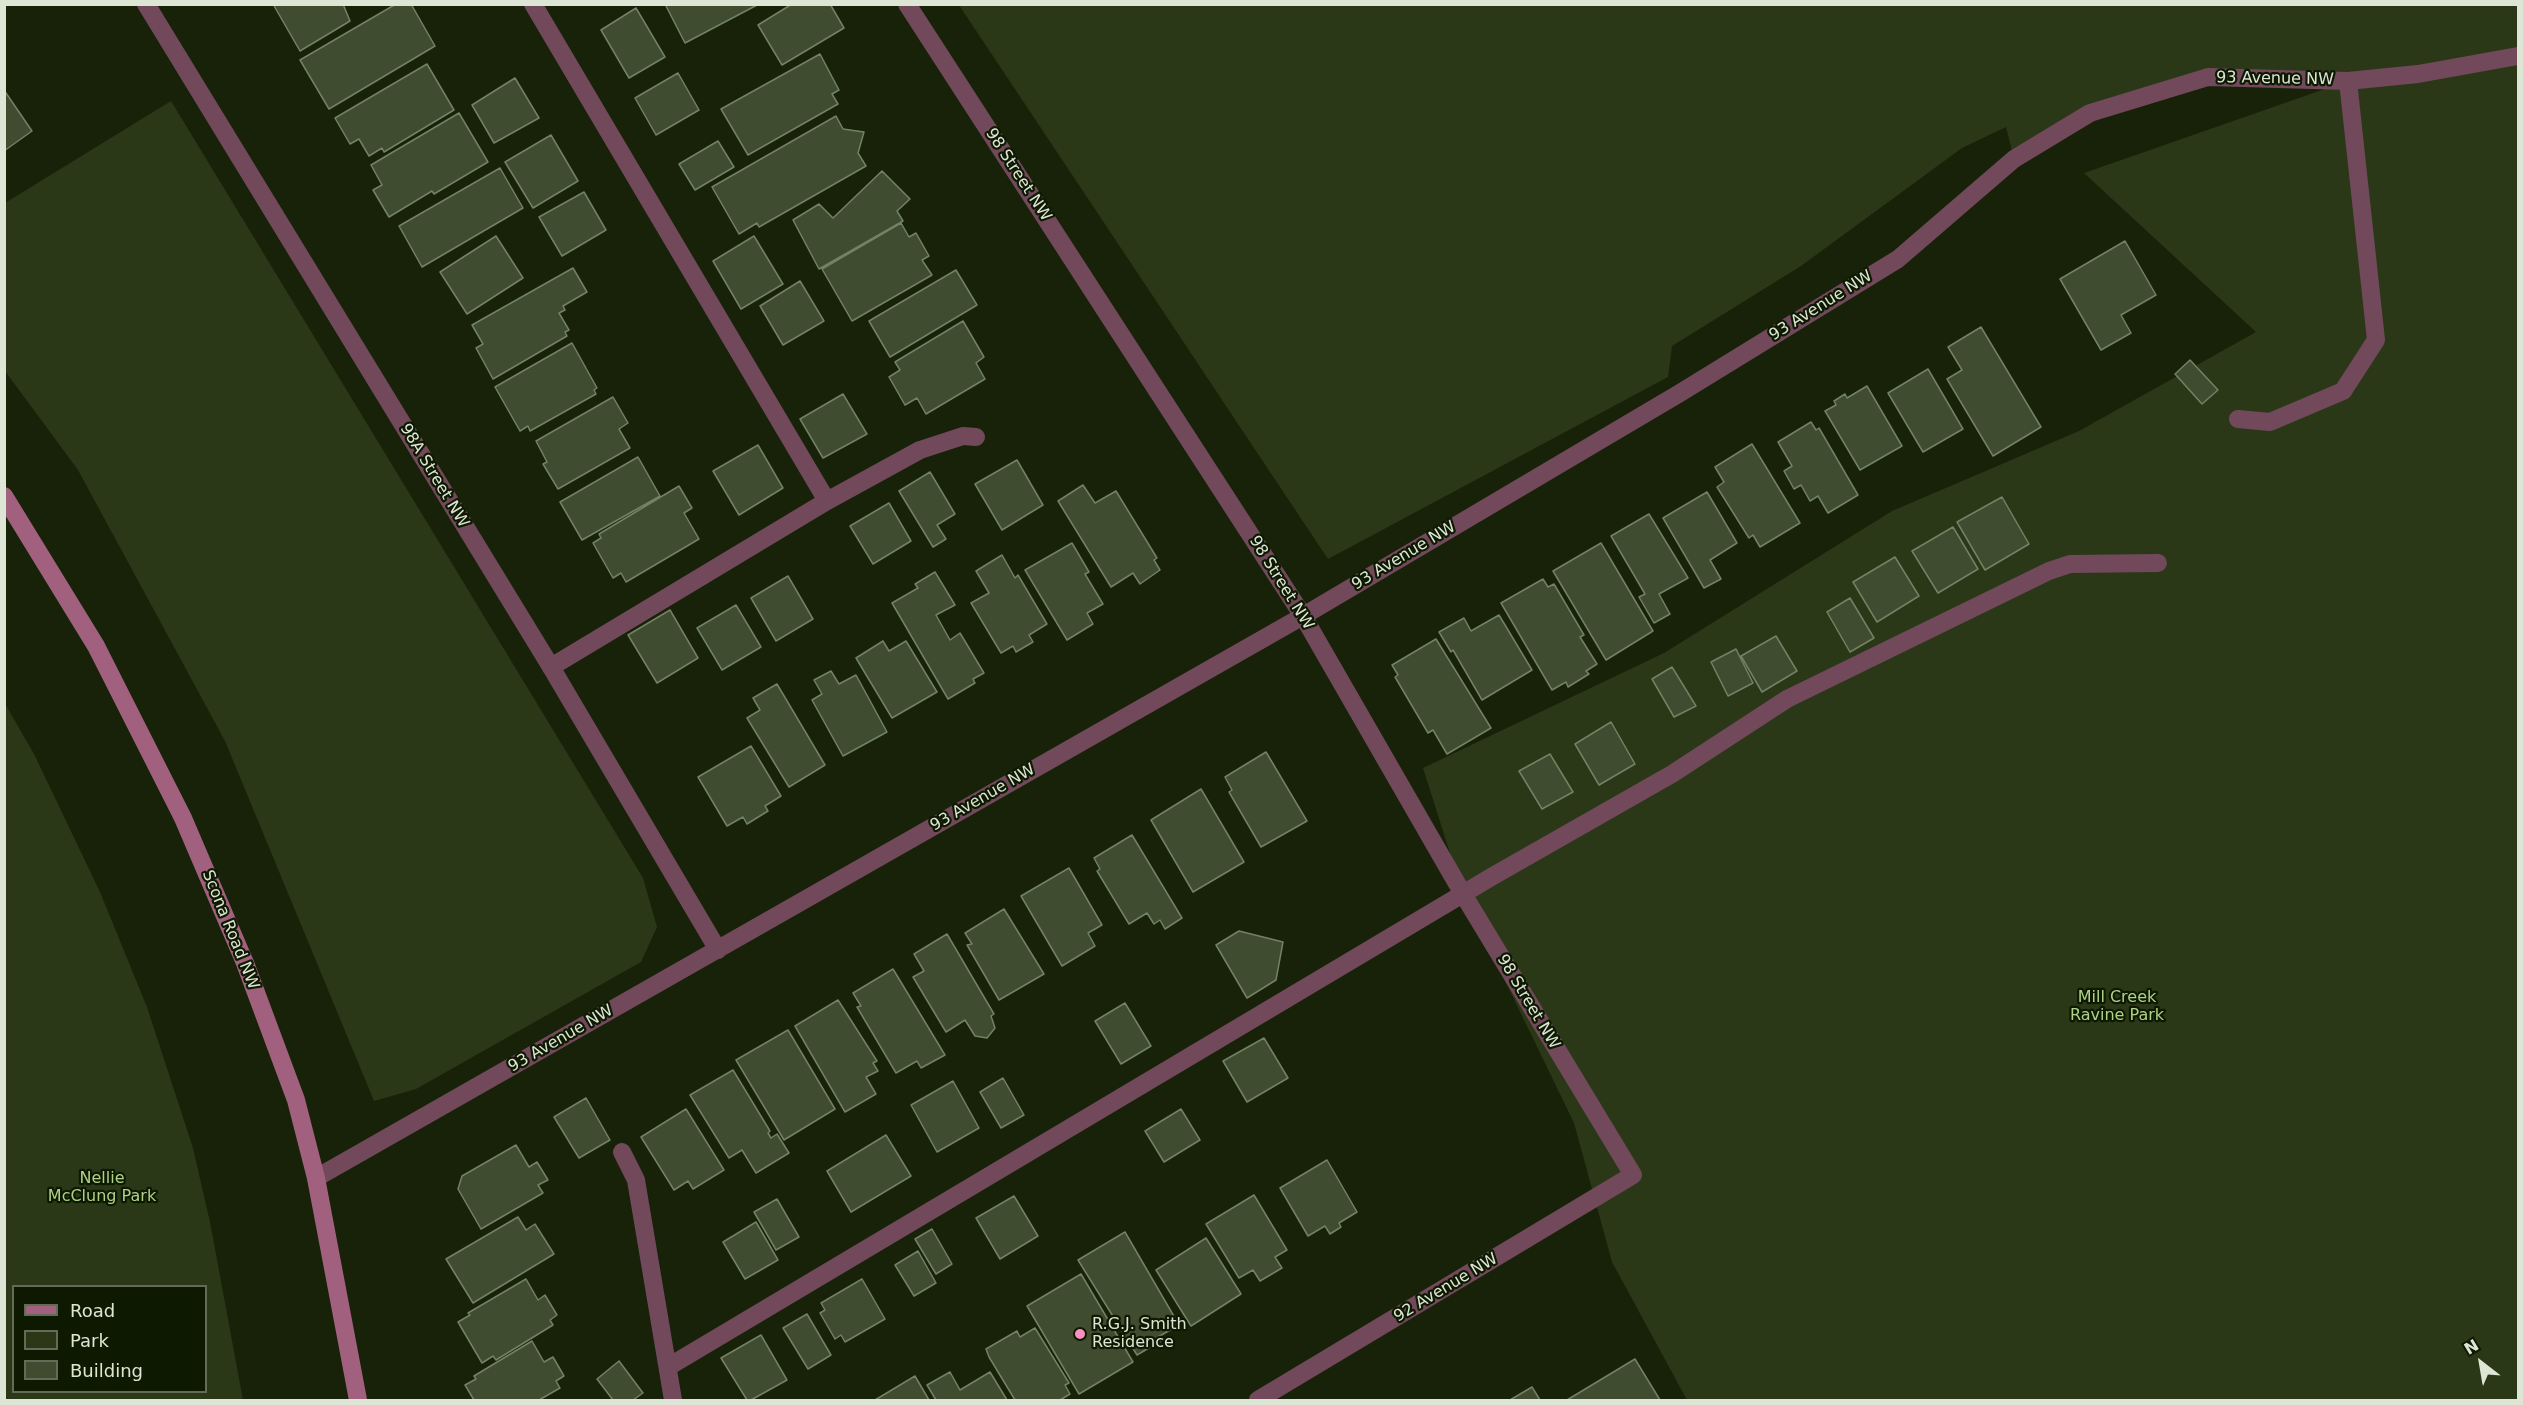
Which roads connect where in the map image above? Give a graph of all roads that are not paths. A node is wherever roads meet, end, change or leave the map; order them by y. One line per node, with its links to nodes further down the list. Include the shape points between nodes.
1 (533, 4): 9 (street)
2 (907, 4): 11 (street, 98 Street NW)
3 (149, 5): 12 (street, 98A Street NW)
4 (2518, 56): 5 (street, 93 Avenue NW, via 2418,74)
5 (2348, 81): 6 (street, via 2376,340 2343,392 2270,423); 11 (street, 93 Avenue NW, via 2208,77 2090,113 2014,159 1898,259)
6 (2238, 419)
7 (976, 436): 9 (street, via 963,435 920,450)
8 (4, 496): 17 (main road, Scona Road NW, via 96,646 183,818 245,963 296,1100)
9 (827, 501): 12 (street)
10 (2158, 563): 13 (street, via 2070,564 2049,571 1787,699 1672,774)
11 (1303, 616): 13 (street, 98 Street NW); 14 (street, 93 Avenue NW)
12 (551, 667): 14 (street, 98A Street NW)
13 (1463, 894): 16 (street, 98 Street NW); 18 (street)
14 (718, 950): 17 (street, 93 Avenue NW)
15 (622, 1152): 18 (street, via 636,1180)
16 (1633, 1175): 21 (street, 92 Avenue NW)
17 (316, 1178): 19 (main road, Scona Road NW)
18 (668, 1366): 20 (street)
19 (358, 1401)
20 (673, 1401)
21 (1258, 1401)

